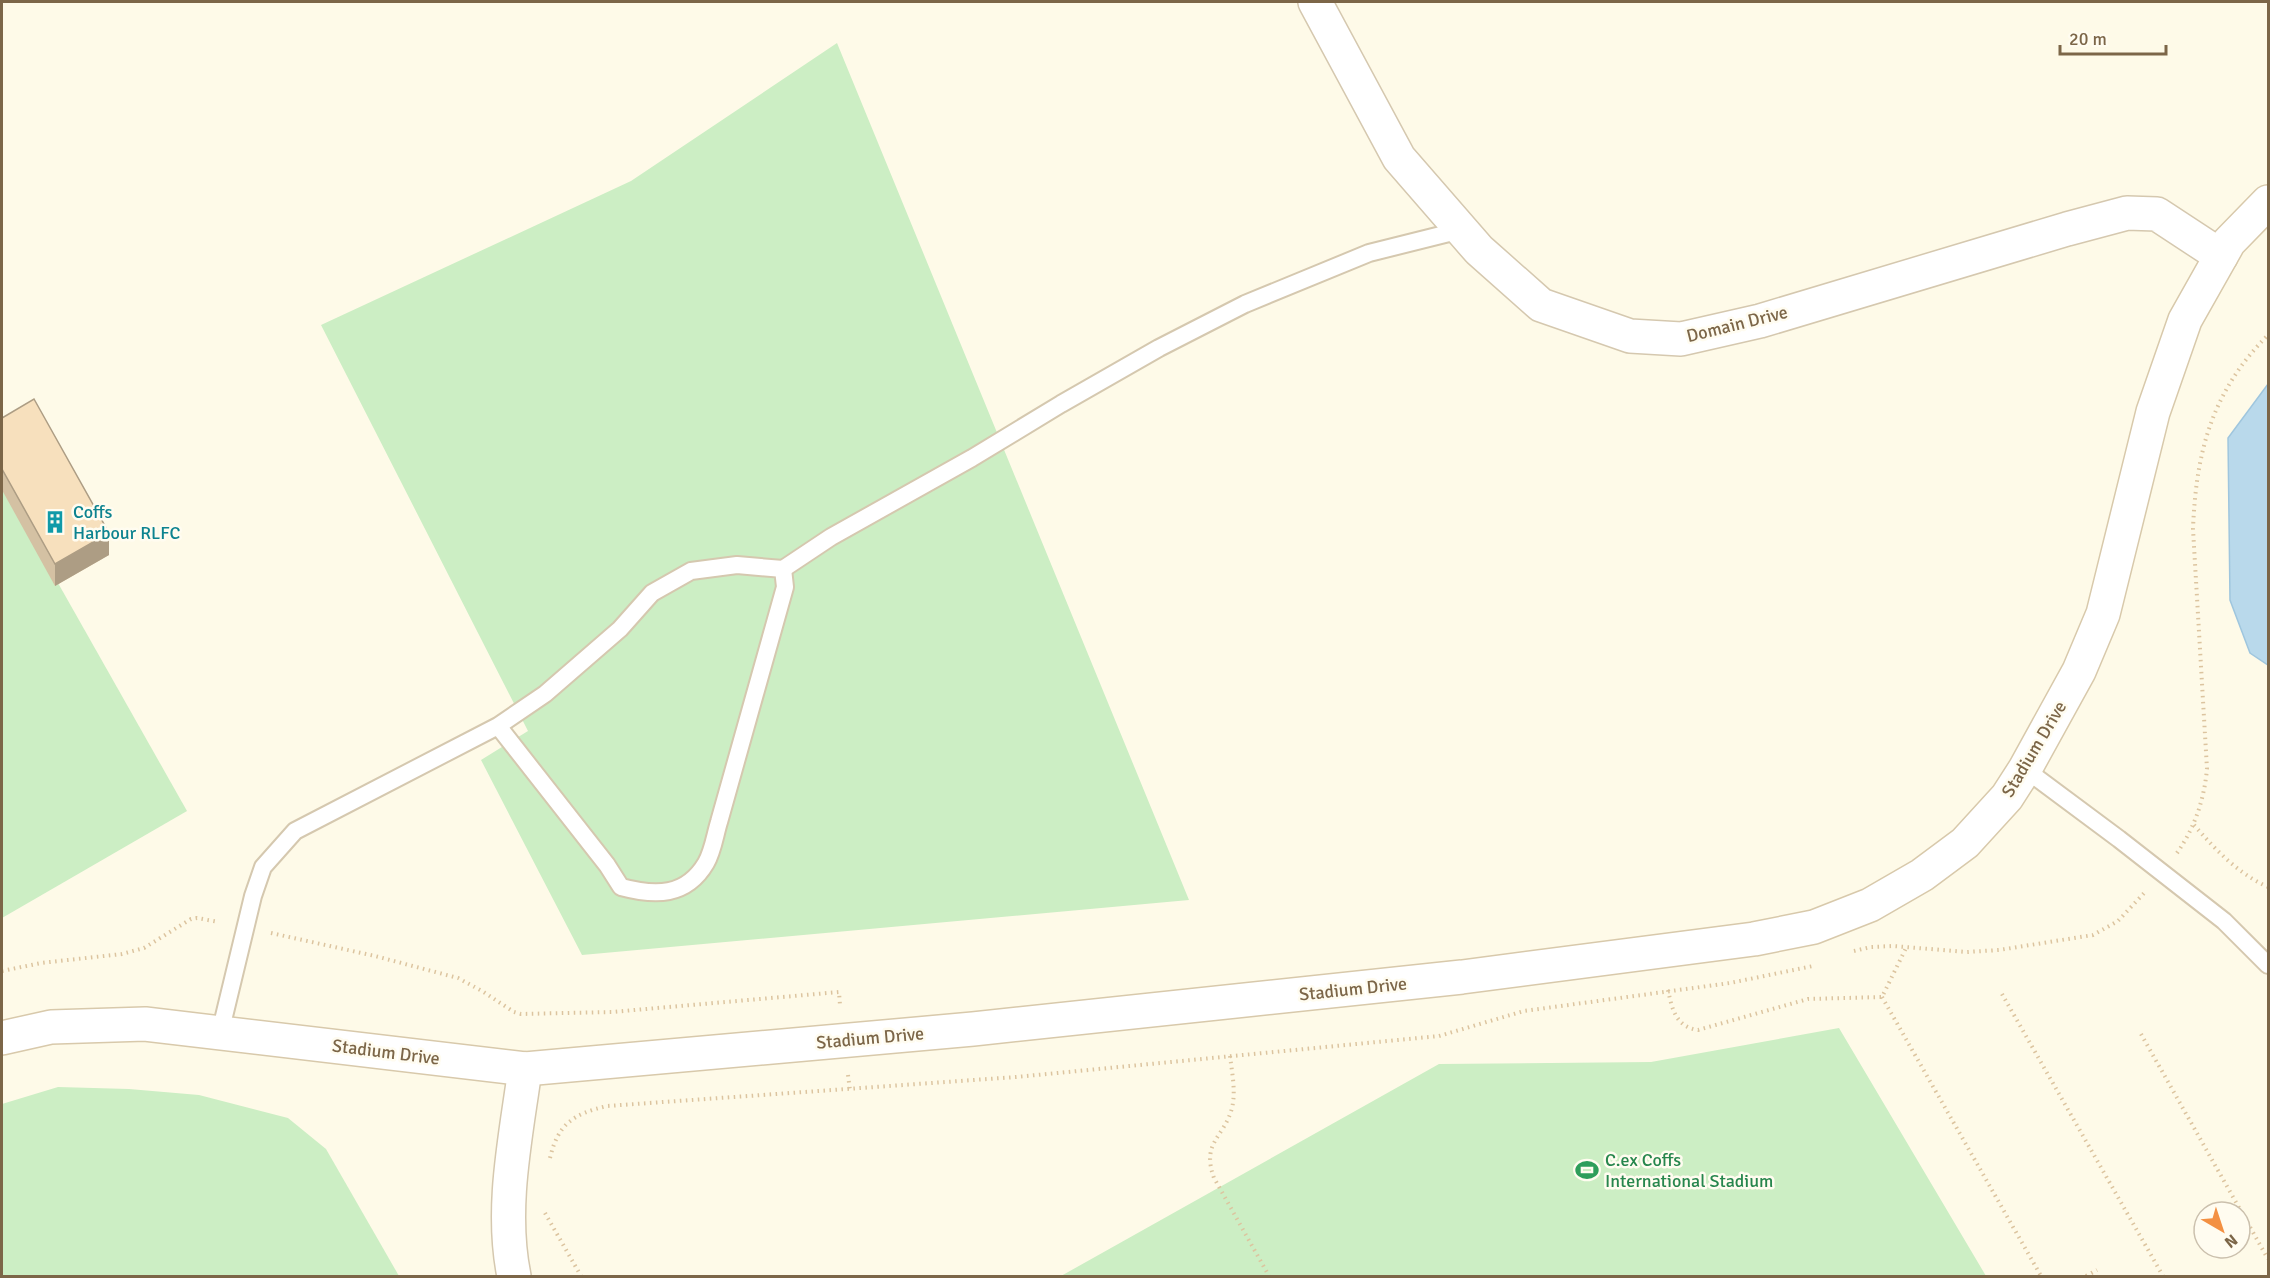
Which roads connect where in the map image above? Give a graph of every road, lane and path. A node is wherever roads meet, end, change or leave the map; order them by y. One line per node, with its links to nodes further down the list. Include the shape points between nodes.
1 (1315, 2): 3 (main road, Domain Drive, via 1399,158)
2 (2268, 202): 4 (main road, Stadium Drive, via 2229,242)
3 (1461, 230): 4 (main road, Domain Drive, via 1541,305 1630,336 1681,339 1760,321 2127,213 2157,214); 6 (lane, via 1369,253 1245,304 1061,404 831,537)
4 (2222, 255): 8 (main road, Stadium Drive, via 2185,320 2153,412 2103,614 2079,671)
5 (2268, 335): 9 (path, via 2245,361 2214,412 2194,495 2207,769)
6 (783, 569): 7 (lane, via 737,565 691,571 652,593 584,662); 7 (lane, via 785,587 719,822 707,861 692,882 669,892 644,893 621,887)
7 (498, 726): 24 (lane, via 295,831 279,846 263,867 253,896)
8 (2025, 769): 18 (lane, via 2224,921); 28 (main road, Stadium Drive, via 2007,797 1965,843 1922,875 1870,905 1814,927 1754,939 1450,978 973,1029)
9 (2194, 825): 10 (path); 11 (path, via 2228,862)
10 (2178, 851)
11 (2268, 887)
12 (2134, 905): 15 (path, via 2106,929 2058,942 1978,951)
13 (209, 920): 19 (path, via 191,919 144,948 122,954)
14 (268, 933): 21 (path, via 458,978 521,1014 612,1012)
15 (1906, 948): 16 (path, via 1871,947); 23 (path)
16 (1846, 954)
17 (1817, 964): 20 (path, via 1730,983)
18 (2268, 965)
19 (2, 971)
20 (1668, 990): 23 (path, via 1679,1020 1698,1030 1808,999); 27 (path, via 1524,1011 1439,1036)
21 (839, 992)
22 (2002, 994): 38 (path)
23 (1882, 997): 36 (path)
24 (220, 1033): 26 (main road, Stadium Drive, via 146,1024 51,1027); 28 (main road, Stadium Drive)
25 (2141, 1034): 31 (path)
26 (2, 1038)
27 (1230, 1056): 29 (path, via 1016,1077 607,1106 567,1123 558,1133); 35 (path, via 1232,1110 1212,1146 1210,1167)
28 (525, 1069): 33 (main road, via 509,1190)
29 (548, 1164)
30 (543, 1204): 34 (path)
31 (2268, 1259)
32 (2097, 1270): 37 (path)
33 (514, 1276)
34 (581, 1276)
35 (1269, 1276)
36 (2041, 1276)
37 (2086, 1276)
38 (2163, 1276)

